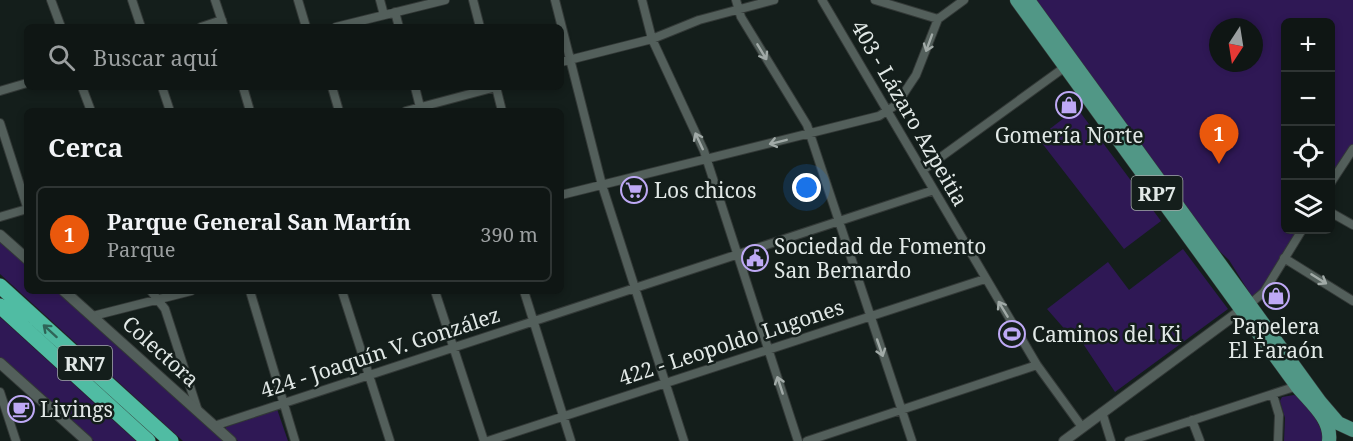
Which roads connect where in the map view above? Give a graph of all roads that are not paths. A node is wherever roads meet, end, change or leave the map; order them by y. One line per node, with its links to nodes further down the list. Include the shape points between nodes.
1 (51, 0): 21 (street)
2 (132, 0): 22 (street)
3 (215, 0): 23 (street)
4 (298, 0): 24 (street)
5 (380, 0): 19 (street)
6 (445, 0): 18 (street)
7 (473, 0): 27 (street)
8 (555, 0): 28 (street)
9 (642, 0): 29 (street)
10 (736, 0): 17 (street)
11 (774, 0): 17 (street)
12 (822, 0): 48 (street, 403 - Lázaro Azpeitia)
13 (875, 0): 20 (street)
14 (964, 0): 20 (street)
15 (1017, 0): 31 (main road, RP7)
16 (1028, 0): 82 (main road, RP7)
17 (738, 10): 29 (street); 50 (street, one-way to 50)
18 (395, 12): 19 (street); 26 (street)
19 (384, 15): 25 (street)
20 (938, 19): 48 (street, one-way to 48, via 922,64 902,97)
21 (60, 24)
22 (140, 24)
23 (223, 24)
24 (305, 24)
25 (348, 24)
26 (398, 24)
27 (479, 24)
28 (559, 24)
29 (651, 39): 30 (street); 52 (street, one-way to 29)
30 (565, 61): 55 (street)
31 (1065, 67): 53 (street); 82 (main road, RP7)
32 (24, 84): 40 (street)
33 (83, 90): 41 (street)
34 (163, 90): 42 (street)
35 (244, 90): 43 (street)
36 (333, 90): 44 (street)
37 (416, 90): 45 (street)
38 (486, 90): 46 (street)
39 (497, 90): 47 (street)
40 (0, 91)
41 (90, 108)
42 (169, 108)
43 (249, 108)
44 (338, 108)
45 (420, 108)
46 (423, 108)
47 (501, 108)
48 (888, 111): 50 (street); 53 (street, 403 - Lázaro Azpeitia)
49 (0, 123): 58 (street)
50 (810, 135): 52 (street, one-way to 52); 62 (street)
51 (1353, 149): 54 (street)
52 (707, 160): 55 (street); 66 (street)
53 (923, 170): 56 (street, 403 - Lázaro Azpeitia)
54 (1333, 180)
55 (602, 185): 57 (street); 71 (street)
56 (934, 190): 62 (street, 424 - Joaquín V. González); 69 (street, 403 - Lázaro Azpeitia)
57 (564, 194)
58 (24, 199)
59 (24, 209): 61 (street)
60 (1335, 215): 63 (street)
61 (0, 217)
62 (839, 223): 66 (street, 424 - Joaquín V. González); 84 (street)
63 (1353, 225)
64 (1299, 234): 68 (street)
65 (0, 235): 67 (street)
66 (738, 254): 71 (street, 424 - Joaquín V. González); 87 (street)
67 (24, 256)
68 (1284, 258): 80 (street, one-way to 80); 82 (street, via 1264,292)
69 (985, 279): 84 (street, 422 - Leopoldo Lugones); 89 (street, 403 - Lázaro Azpeitia, one-way to 69)
70 (0, 286): 107 (highway, RN7, one-way to 70)
71 (634, 290): 85 (street, 424 - Joaquín V. González); 91 (street)
72 (67, 294): 83 (street, Colectora)
73 (153, 294): 79 (street)
74 (179, 294): 79 (street)
75 (251, 294): 95 (street)
76 (343, 294): 90 (street)
77 (436, 294): 86 (street)
78 (525, 294): 85 (street)
79 (158, 300): 83 (street); 96 (street, via 165,309)
80 (1353, 301)
81 (0, 306): 106 (highway, RN7)
82 (1246, 306): 92 (main road, RP7); 98 (street); 103 (main road, RP7, via 1334,419)
83 (93, 316): 96 (street, Colectora)
84 (869, 316): 87 (street, 422 - Leopoldo Lugones); 97 (street, one-way to 97)
85 (533, 321): 86 (street, 424 - Joaquín V. González); 99 (street)
86 (453, 347): 90 (street, 424 - Joaquín V. González); 111 (street)
87 (769, 349): 91 (street, 422 - Leopoldo Lugones); 114 (street, one-way to 87)
88 (0, 363): 105 (street)
89 (1036, 365): 97 (street); 102 (street, 403 - Lázaro Azpeitia)
90 (368, 375): 95 (street, 424 - Joaquín V. González); 110 (street)
91 (665, 383): 99 (street, 422 - Leopoldo Lugones); 113 (street)
92 (1297, 386): 94 (street); 122 (main road, RP7, via 1329,427)
93 (0, 392): 104 (street)
94 (1273, 395): 100 (street); 121 (street, via 1279,415)
95 (282, 403): 101 (street, 424 - Joaquín V. González); 109 (street)
96 (198, 411): 101 (street, Colectora)
97 (902, 411): 115 (street); 116 (street)
98 (1102, 412): 102 (street); 118 (street)
99 (563, 416): 111 (street, 422 - Leopoldo Lugones); 112 (street)
100 (1192, 420): 119 (street); 120 (street)
101 (214, 426): 108 (street, Colectora)
102 (1082, 427): 117 (street)
103 (1353, 430): 123 (main road, RP7)
104 (16, 441)
105 (87, 441)
106 (148, 441)
107 (171, 441)
108 (231, 441)
109 (295, 441)
110 (390, 441)
111 (486, 441)
112 (571, 441)
113 (684, 441)
114 (798, 441)
115 (807, 441)
116 (912, 441)
117 (1064, 441)
118 (1111, 441)
119 (1129, 441)
120 (1200, 441)
121 (1278, 441)
122 (1329, 441)
123 (1336, 441)

